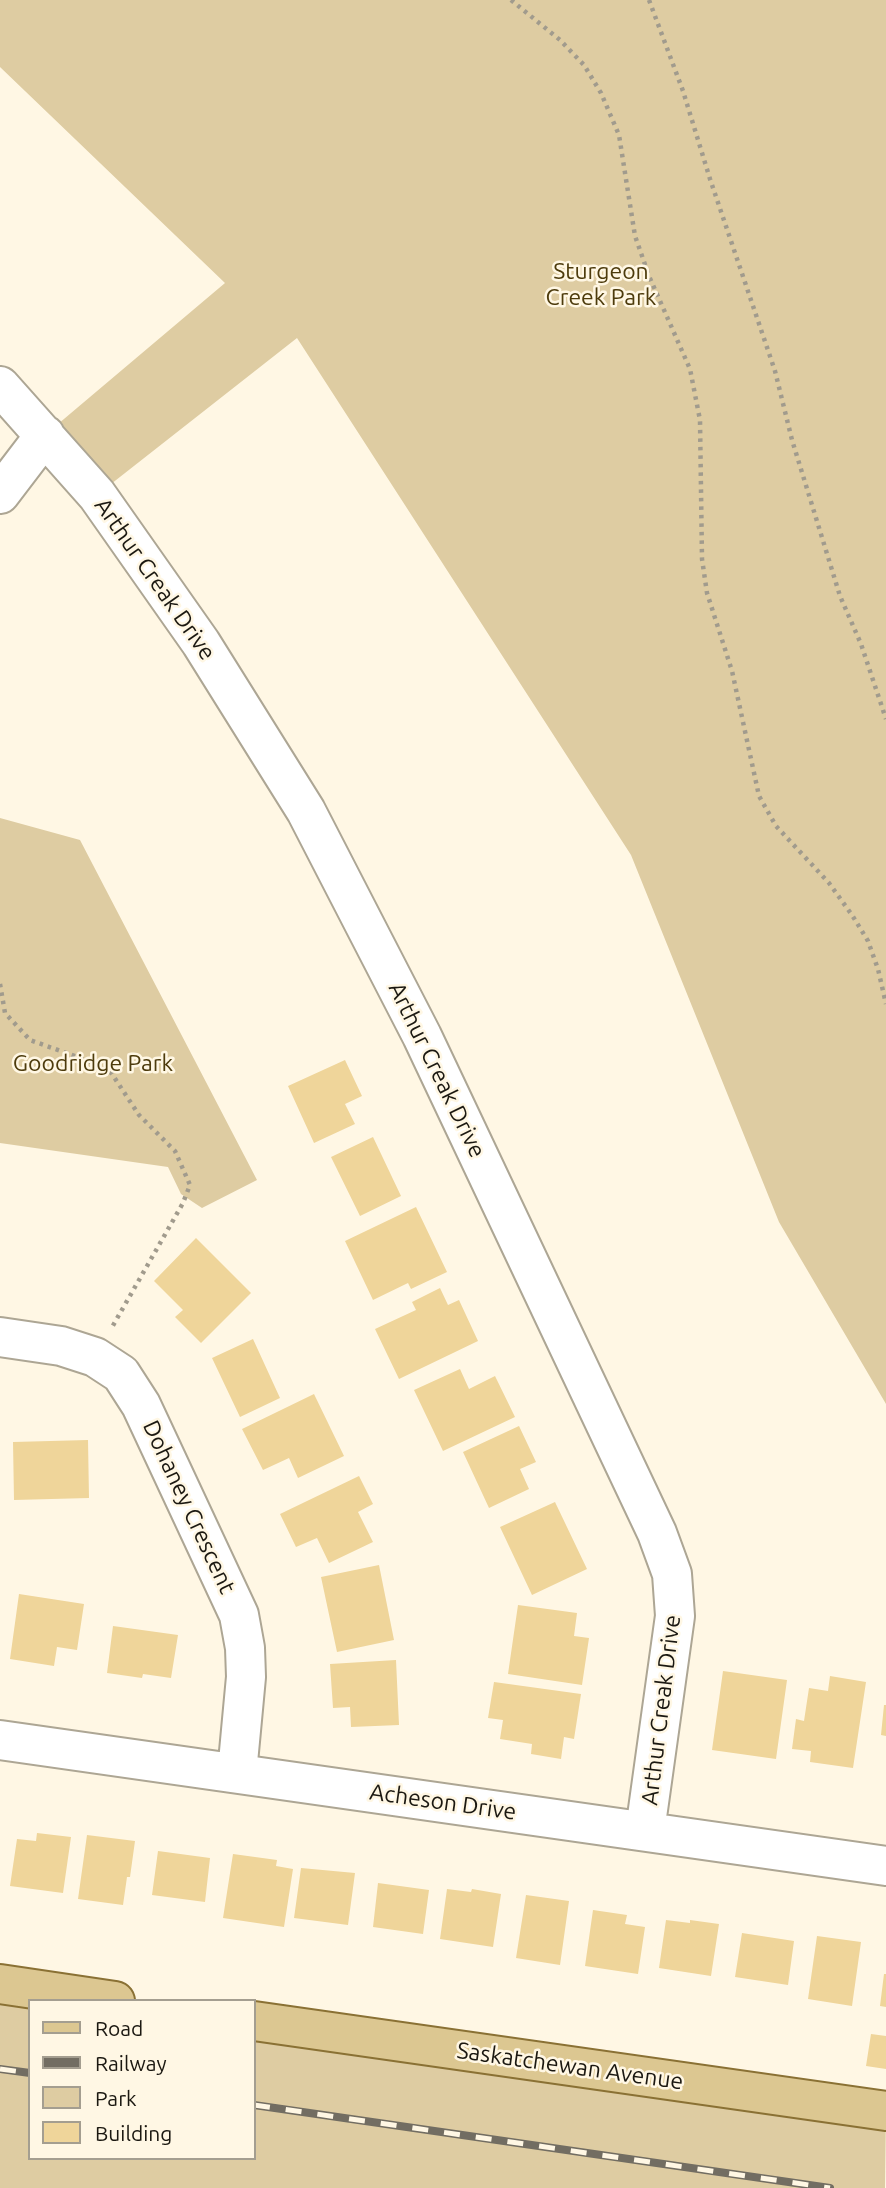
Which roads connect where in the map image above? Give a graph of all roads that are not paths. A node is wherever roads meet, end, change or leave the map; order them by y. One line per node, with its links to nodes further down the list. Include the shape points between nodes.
1 (0, 386): 2 (street, Arthur Creak Drive)
2 (45, 435): 3 (street); 7 (street, Arthur Creak Drive, via 97,495 194,631 306,811 422,1036 657,1533 672,1574 675,1616)
3 (0, 494)
4 (0, 1337): 6 (street, Dohaney Crescent, via 61,1346 95,1357 121,1374 141,1405 239,1615 246,1677)
5 (0, 1740): 6 (street, Acheson Drive)
6 (237, 1773): 7 (street, Acheson Drive)
7 (645, 1831): 8 (street, Acheson Drive)
8 (886, 1866)
9 (0, 1984): 10 (main road)
10 (101, 1999)
11 (256, 2021): 12 (main road, Saskatchewan Avenue)
12 (886, 2111)

